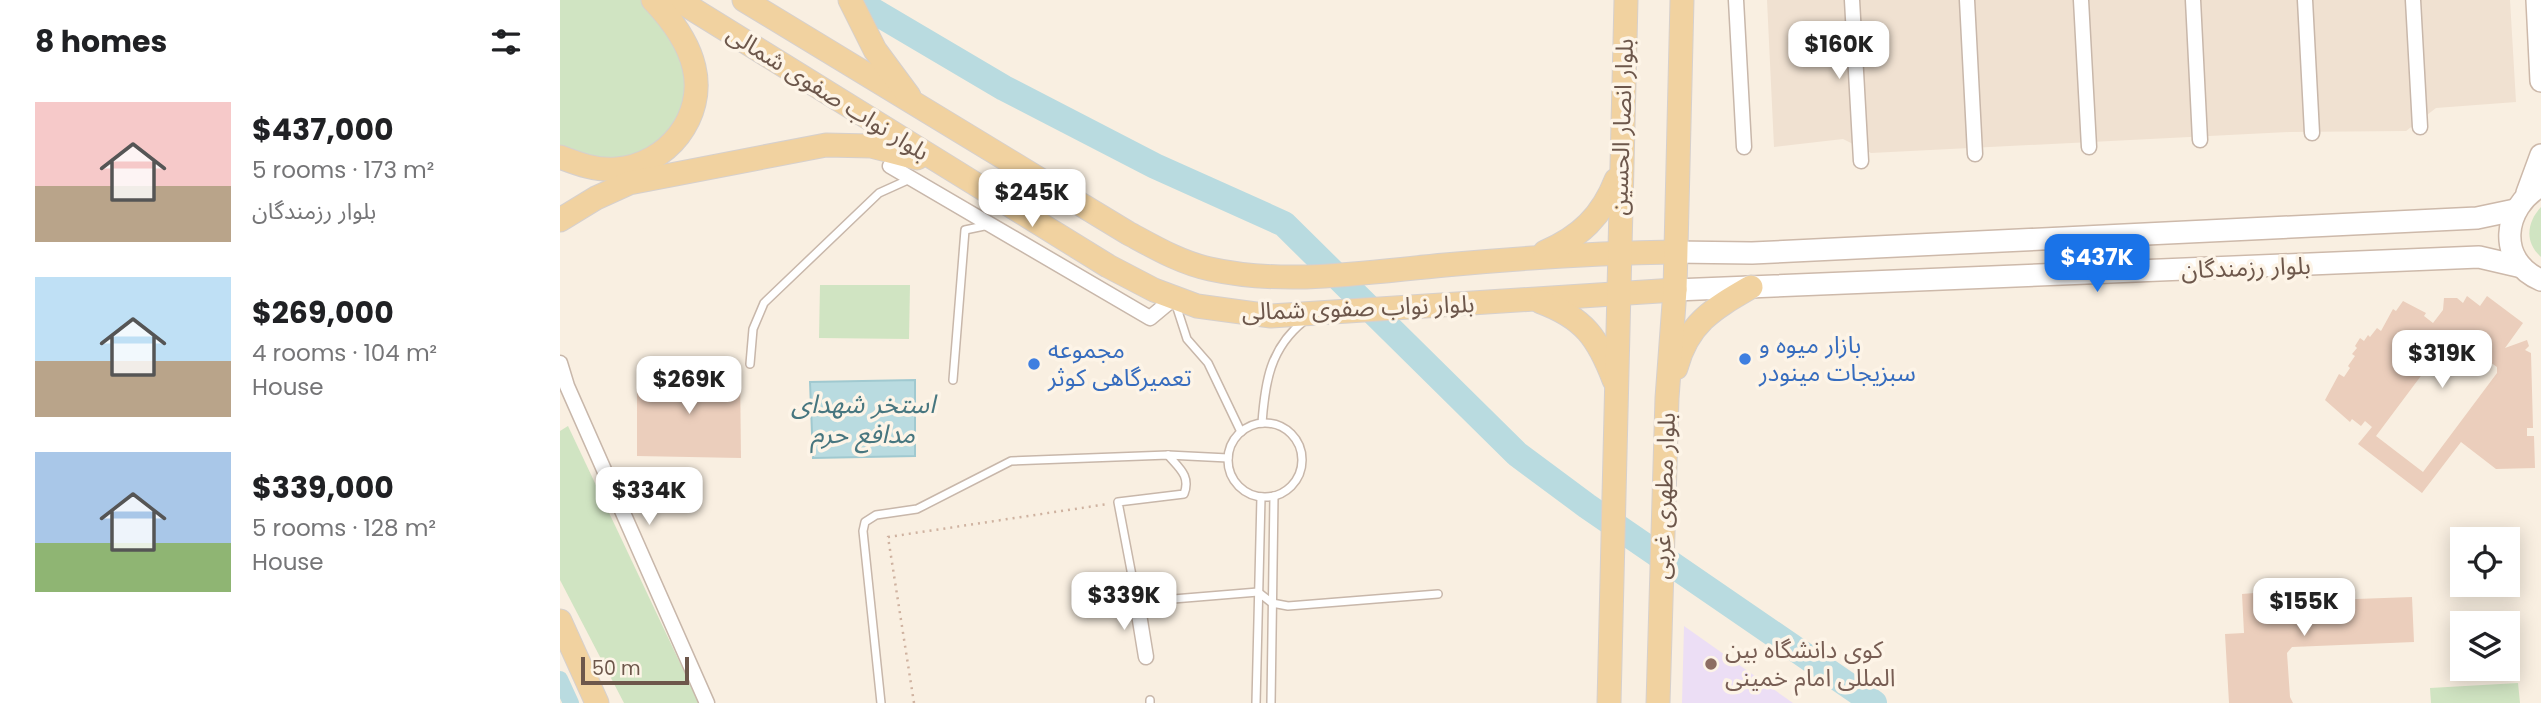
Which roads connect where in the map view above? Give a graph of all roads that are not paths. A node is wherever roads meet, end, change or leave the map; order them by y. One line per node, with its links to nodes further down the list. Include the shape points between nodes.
1 (653, 0): 25 (main road, via 677,27 694,66 697,91 687,125 672,145 650,162 617,169 588,167)
2 (678, 0): 28 (main road, بلوار نواب صفوی شمالی)
3 (744, 0): 16 (main road, بلوار نواب صفوی شمالی)
4 (850, 0): 16 (main road, via 875,50)
5 (1626, 0): 22 (main road, بلوار انصار الحسین)
6 (1682, 0): 33 (main road)
7 (1736, 0): 20 (street)
8 (1852, 0): 26 (street)
9 (1966, 0): 23 (street)
10 (2081, 0): 21 (street)
11 (2193, 0): 19 (street)
12 (2305, 0): 18 (street)
13 (2413, 0): 17 (street)
14 (2537, 0): 15 (main road)
15 (2541, 81)
16 (918, 106): 35 (main road, بلوار نواب صفوی شمالی, via 1170,255 1207,269 1240,275 1310,276)
17 (2420, 127)
18 (2312, 133)
19 (2200, 140)
20 (1744, 147)
21 (2089, 147)
22 (1622, 153): 34 (main road, بلوار انصار الحسین); 35 (main road, via 1607,202 1571,241)
23 (1975, 154)
24 (2541, 155): 30 (main road)
25 (560, 157)
26 (1861, 161)
27 (890, 166): 29 (street)
28 (962, 177): 31 (main road, via 906,154 871,146 826,145 629,183); 40 (main road, بلوار نواب صفوی شمالی, via 1108,266)
29 (911, 178): 32 (street); 44 (lane, via 879,193 764,303 752,328)
30 (2528, 196): 33 (main road, بلوار رزمندگان, via 2477,218 1752,253); 36 (main road, via 2509,229 2512,249)
31 (560, 220)
32 (990, 225): 40 (street, via 1150,318); 45 (lane, via 965,230)
33 (1674, 252): 34 (main road, بلوار نواب صفوی شمالی); 38 (main road, بلوار مطهری غربی)
34 (1618, 253): 35 (main road, بلوار نواب صفوی شمالی); 39 (main road, بلوار انصار الحسین)
35 (1534, 257)
36 (2535, 280): 37 (main road, بلوار رزمندگان, via 2479,257)
37 (1751, 286): 38 (main road, بلوار رزمندگان); 47 (main road, via 1694,326 1679,355)
38 (1675, 290): 39 (main road, بلوار نواب صفوی شمالی); 47 (main road, بلوار مطهری غربی)
39 (1618, 295): 41 (main road, بلوار نواب صفوی شمالی); 46 (main road, بلوار مطهری غربی)
40 (1174, 298): 42 (main road, بلوار نواب صفوی شمالی, via 1236,313); 49 (lane, via 1187,339 1208,363)
41 (1535, 299): 42 (main road, بلوار نواب صفوی شمالی); 46 (main road, via 1578,320 1596,339)
42 (1312, 314): 48 (lane, via 1274,356 1266,377)
43 (560, 363): 62 (street, via 566,386)
44 (750, 363)
45 (953, 380)
46 (1617, 389): 66 (main road, بلوار مطهری غربی)
47 (1667, 398): 67 (main road, بلوار مطهری غربی)
48 (1262, 423): 49 (lane); 52 (lane, via 1293,436 1301,458 1294,482)
49 (1241, 432): 51 (lane)
50 (1168, 455): 51 (lane); 56 (lane, via 1186,475 1184,494 1118,502); 63 (lane, via 1011,461 917,509 876,515 865,522)
51 (1228, 458): 53 (lane, via 1238,486)
52 (1274, 496): 53 (lane); 57 (lane)
53 (1261, 497): 54 (lane)
54 (1258, 592): 56 (lane); 57 (lane); 64 (lane)
55 (1438, 594): 57 (lane, via 1288,606)
56 (1137, 602): 59 (street)
57 (1272, 603): 65 (lane)
58 (560, 621): 60 (main road)
59 (1146, 657)
60 (592, 693): 61 (lane)
61 (607, 703)
62 (707, 703)
63 (881, 703)
64 (1256, 703)
65 (1271, 703)
66 (1609, 703)
67 (1658, 703)

